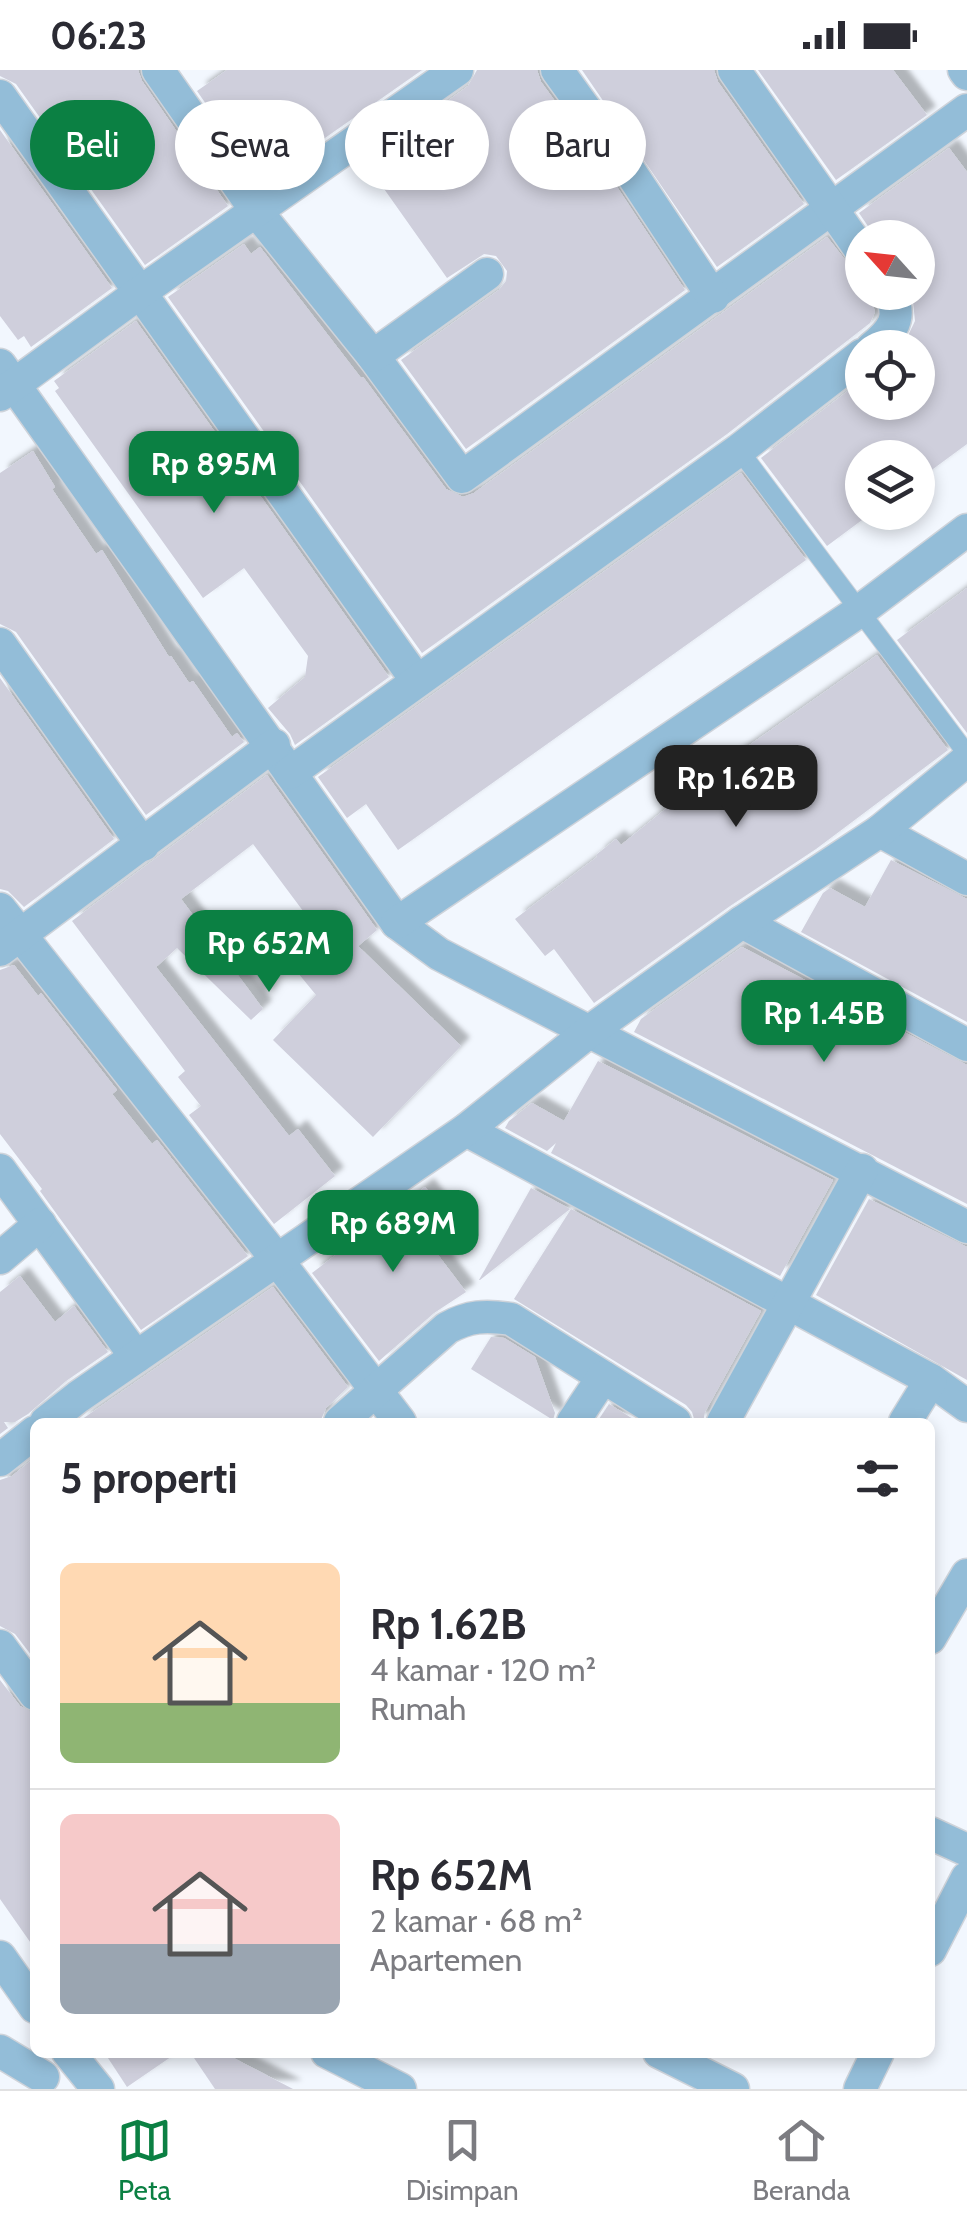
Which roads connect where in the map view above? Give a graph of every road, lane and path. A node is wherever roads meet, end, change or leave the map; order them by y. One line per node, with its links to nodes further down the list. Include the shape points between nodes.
1 (158, 70): 8 (street)
2 (457, 70): 8 (street)
3 (558, 70): 12 (street)
4 (734, 70): 7 (street)
5 (0, 96): 11 (street)
6 (967, 110): 7 (street)
7 (834, 208): 9 (street); 12 (street)
8 (257, 212): 11 (street); 13 (street)
9 (845, 225)
10 (487, 274): 13 (street)
11 (142, 291): 15 (street); 20 (street)
12 (713, 297): 13 (street, via 462,477)
13 (373, 356)
14 (845, 368): 16 (street)
15 (4, 382): 22 (street)
16 (739, 450): 18 (lane); 20 (street)
17 (967, 530): 18 (street)
18 (861, 610): 21 (lane); 28 (street)
19 (0, 644): 24 (street)
20 (417, 680): 22 (street)
21 (967, 757): 23 (street)
22 (282, 759): 24 (street); 28 (street)
23 (880, 831): 25 (street); 27 (street)
24 (143, 845): 29 (street)
25 (967, 878)
26 (0, 909): 29 (street)
27 (742, 922): 30 (street); 31 (street)
28 (397, 923): 30 (street, via 439,954)
29 (10, 943): 38 (street)
30 (590, 1031): 32 (street); 34 (street)
31 (967, 1044)
32 (466, 1130): 38 (street); 39 (street)
33 (0, 1170): 35 (street)
34 (862, 1170): 36 (street); 39 (street)
35 (40, 1224): 37 (street); 40 (street)
36 (967, 1226)
37 (0, 1258)
38 (278, 1261): 40 (street); 43 (street)
39 (788, 1305): 42 (street); 50 (street)
40 (136, 1357): 45 (street)
41 (602, 1378): 43 (street, via 511,1319 486,1315 446,1328); 48 (street); 49 (street)
42 (932, 1380): 44 (street); 51 (street)
43 (376, 1392): 46 (street); 47 (street)
44 (967, 1406)
45 (52, 1418)
46 (345, 1418)
47 (397, 1418)
48 (576, 1418)
49 (667, 1418)
50 (725, 1418)
51 (908, 1418)
52 (30, 1436): 53 (street)
53 (0, 1460)
54 (967, 1575): 55 (street)
55 (935, 1629)
56 (0, 1646): 57 (street)
57 (30, 1687)
58 (935, 1835): 59 (street)
59 (967, 1850)
60 (962, 1900): 61 (street)
61 (935, 1942)
62 (0, 1957): 63 (street)
63 (30, 1999)
64 (0, 2052): 68 (street)
65 (678, 2058): 71 (street)
66 (875, 2058): 72 (street)
67 (368, 2062): 70 (street)
68 (52, 2068): 69 (street)
69 (98, 2089)
70 (400, 2089)
71 (732, 2089)
72 (860, 2089)

